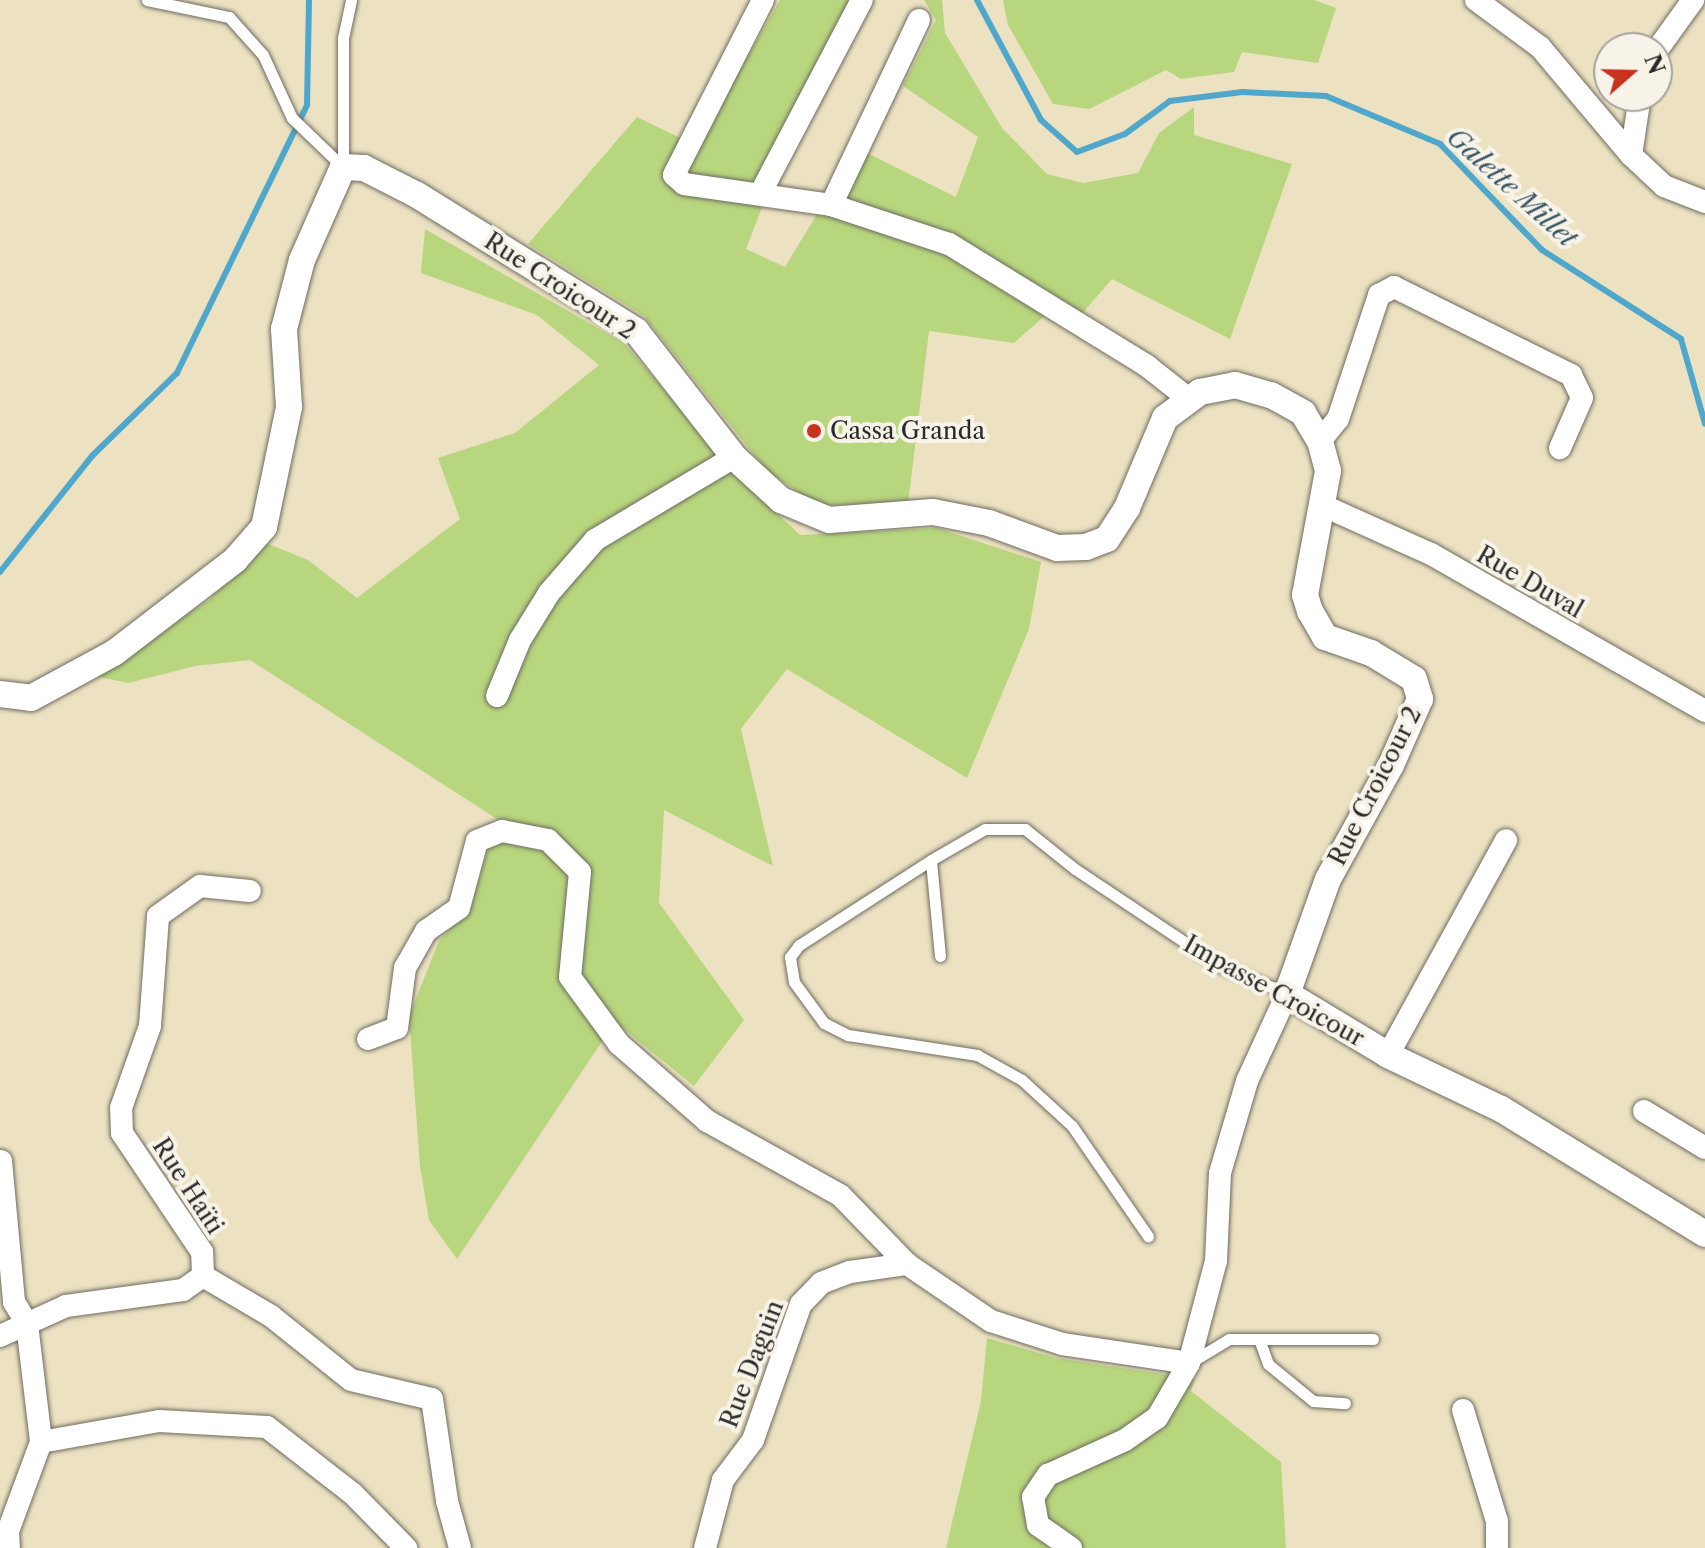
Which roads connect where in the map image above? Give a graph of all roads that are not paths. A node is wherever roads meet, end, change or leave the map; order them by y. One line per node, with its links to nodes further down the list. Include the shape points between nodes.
1 (147, 0): 11 (lane, via 229,17 263,55 292,118)
2 (351, 0): 11 (lane, via 341,75)
3 (763, 0): 12 (street, via 674,175 684,184)
4 (862, 0): 12 (street)
5 (1476, 0): 10 (street, via 1540,47)
6 (1693, 0): 8 (street)
7 (919, 20): 14 (street)
8 (1670, 32)
9 (1638, 112): 10 (street)
10 (1631, 155): 13 (street, via 1664,186)
11 (343, 167): 18 (street, Rue Croicour 2, via 364,168 417,195 636,331); 20 (street, via 302,260 284,329 289,407 264,527 235,560 114,653 31,698)
12 (760, 194): 14 (street)
13 (1705, 202)
14 (831, 205): 15 (street, via 949,244 1147,366)
15 (1190, 400): 16 (street, Rue Croicour 2, via 1200,392 1235,385 1271,395 1303,413); 18 (street, Rue Croicour 2, via 1165,418 1127,508 1107,539 1086,547 1057,548 989,523 933,512 829,520 781,500)
16 (1320, 441): 17 (street, via 1338,419 1379,295 1394,287 1571,375 1582,398); 19 (street, Rue Croicour 2, via 1328,471)
17 (1560, 448)
18 (734, 457): 21 (street, via 595,540 549,593 520,640)
19 (1324, 506): 22 (street, Rue Duval, via 1431,554); 27 (street, Rue Croicour 2, via 1305,595 1310,611 1325,637 1371,653 1414,679 1420,699 1391,765 1328,879)
20 (0, 694)
21 (497, 696)
22 (1705, 711)
23 (1506, 840): 29 (street)
24 (931, 860): 26 (lane); 27 (lane, Impasse Croicour, via 985,829 1025,829 1075,869 1222,967); 34 (lane, Impasse Croicour, via 799,945 790,957 794,982 824,1023 848,1035 977,1055 1022,1080 1072,1126)
25 (250, 891): 36 (street, Rue Haïti, via 200,886 158,916 150,1026 121,1108 122,1133 202,1252)
26 (940, 956)
27 (1287, 994): 29 (street, Impasse Croicour); 41 (street, via 1247,1081 1220,1173 1216,1261)
28 (368, 1039): 35 (street, via 397,1028 405,968 426,931 459,908 477,841 502,831 548,840 580,872 570,977 619,1044 707,1121 840,1195)
29 (1388, 1055): 33 (street, Impasse Croicour, via 1501,1109)
30 (1644, 1111): 31 (street)
31 (1705, 1148)
32 (1, 1161): 37 (street, via 14,1302)
33 (1705, 1234)
34 (1148, 1236)
35 (907, 1264): 41 (street, via 991,1321 1062,1344); 48 (street, Rue Daguin, via 850,1272 821,1283 801,1304 753,1440 723,1480)
36 (203, 1276): 37 (street, via 183,1290 66,1306); 47 (street, via 271,1316 351,1380 432,1399 447,1501)
37 (27, 1324): 38 (street); 44 (street)
38 (0, 1336)
39 (1259, 1339): 40 (lane); 41 (lane, via 1229,1339); 42 (lane, via 1268,1364 1313,1401)
40 (1373, 1339)
41 (1189, 1363): 49 (street, via 1157,1418 1125,1440 1048,1475 1033,1497 1038,1525)
42 (1345, 1403)
43 (1463, 1410): 50 (street, via 1497,1521)
44 (41, 1442): 45 (street, via 8,1531); 46 (street, via 159,1421 267,1427 353,1494)
45 (9, 1548)
46 (406, 1548)
47 (460, 1548)
48 (705, 1548)
49 (1071, 1548)
50 (1497, 1548)

